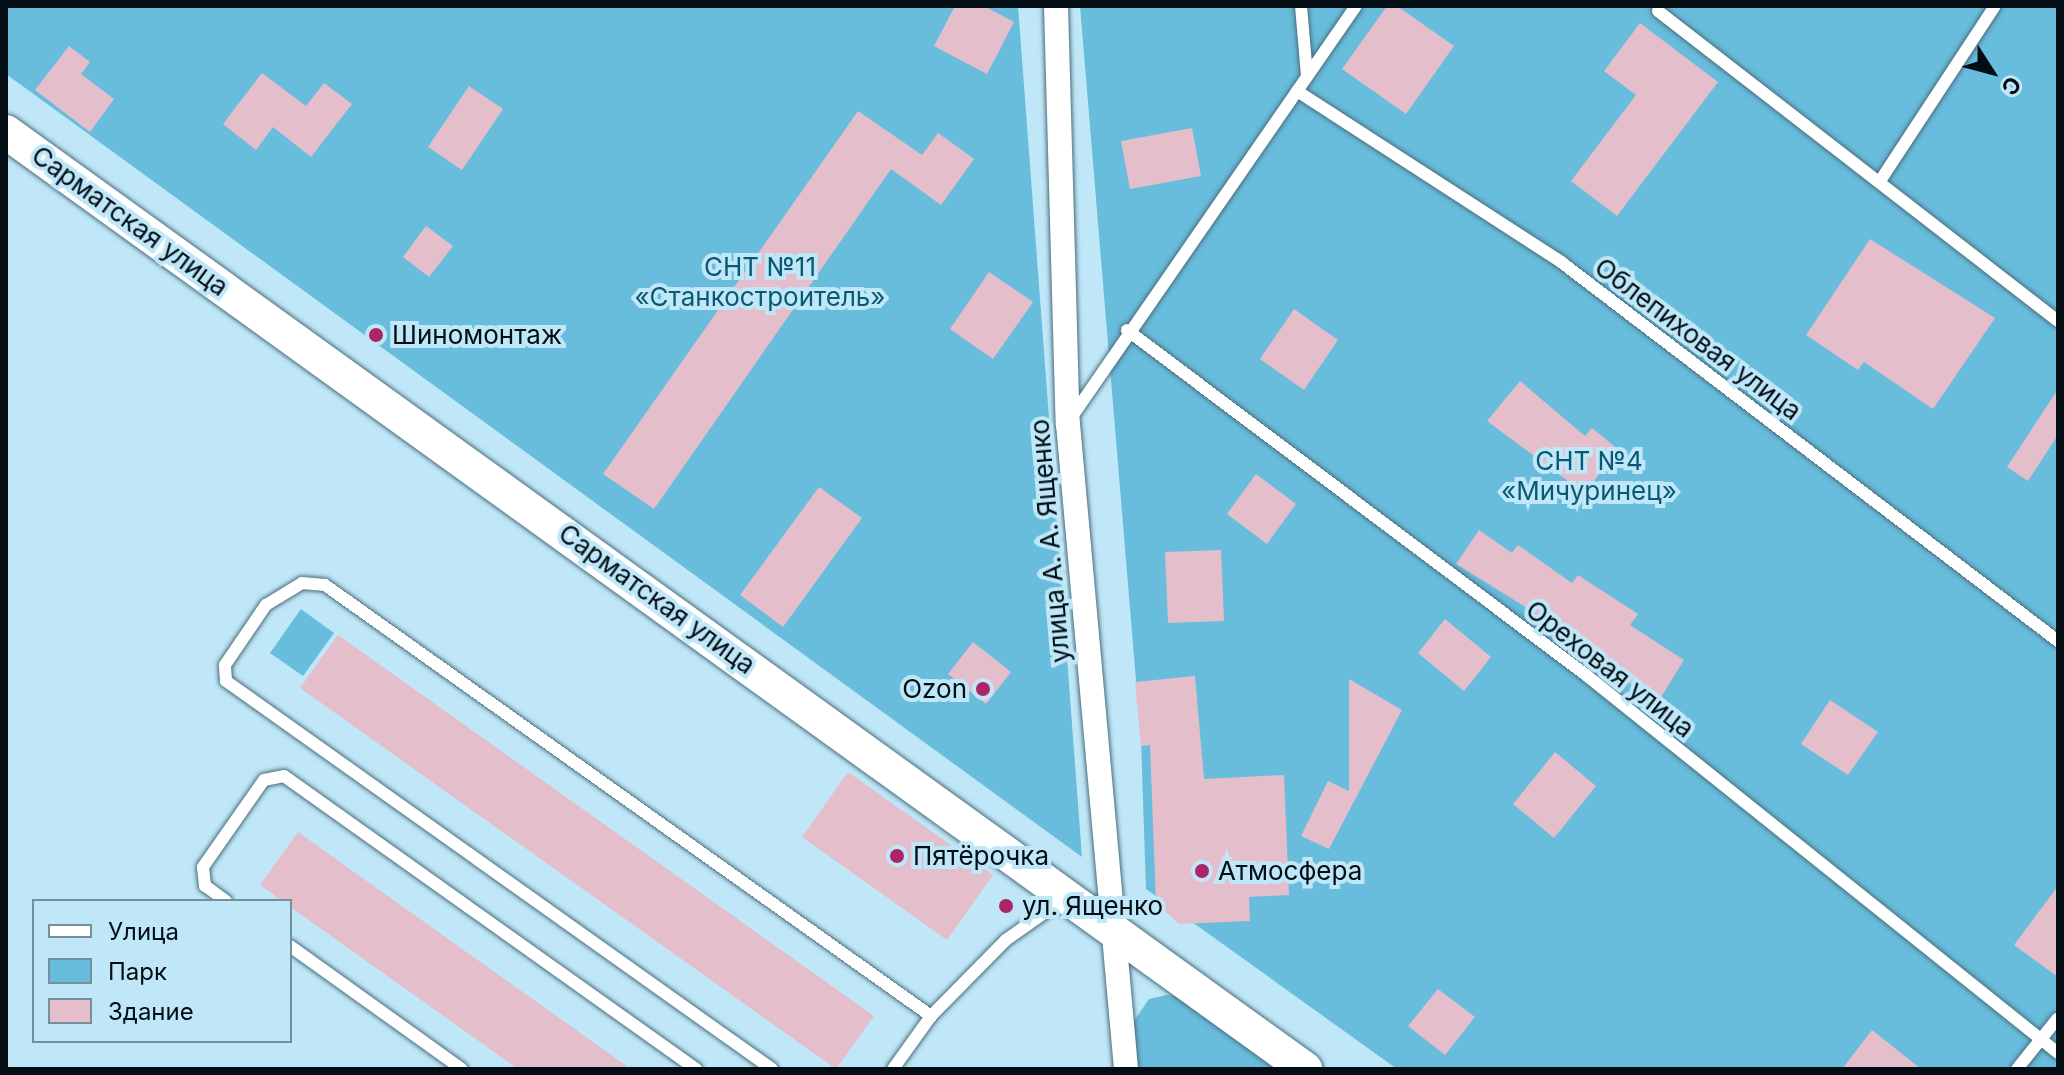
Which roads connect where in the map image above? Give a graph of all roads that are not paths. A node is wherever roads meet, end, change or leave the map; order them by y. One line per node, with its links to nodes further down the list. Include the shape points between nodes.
1 (1056, 6): 12 (street, улица А. А. Ященко)
2 (1301, 6): 6 (lane)
3 (1356, 6): 6 (lane)
4 (1995, 6): 9 (lane)
5 (1658, 11): 9 (lane)
6 (1307, 76): 7 (lane)
7 (1297, 91): 11 (lane); 13 (lane, Облепиховая улица, via 1561,262)
8 (6, 132): 14 (main road, Сарматская улица)
9 (1880, 181): 10 (lane)
10 (2058, 321)
11 (1127, 330): 12 (lane); 20 (lane, Ореховая улица, via 1586,675)
12 (1068, 424): 16 (street, улица А. А. Ященко)
13 (2058, 641)
14 (1069, 895): 16 (main road, Сарматская улица); 18 (lane, via 1006,940)
15 (223, 899): 23 (lane, via 205,886 203,867 264,780 284,776)
16 (1110, 924): 26 (street, улица А. А. Ященко); 27 (main road, Сарматская улица)
17 (292, 947): 22 (lane)
18 (931, 1016): 24 (lane, via 325,585 302,583 266,605 225,665 226,681); 25 (lane)
19 (2058, 1018): 20 (lane)
20 (2041, 1040): 21 (lane, Ореховая улица); 28 (lane)
21 (2058, 1053)
22 (462, 1069)
23 (696, 1069)
24 (772, 1069)
25 (893, 1069)
26 (1126, 1069)
27 (1305, 1069)
28 (2017, 1069)

